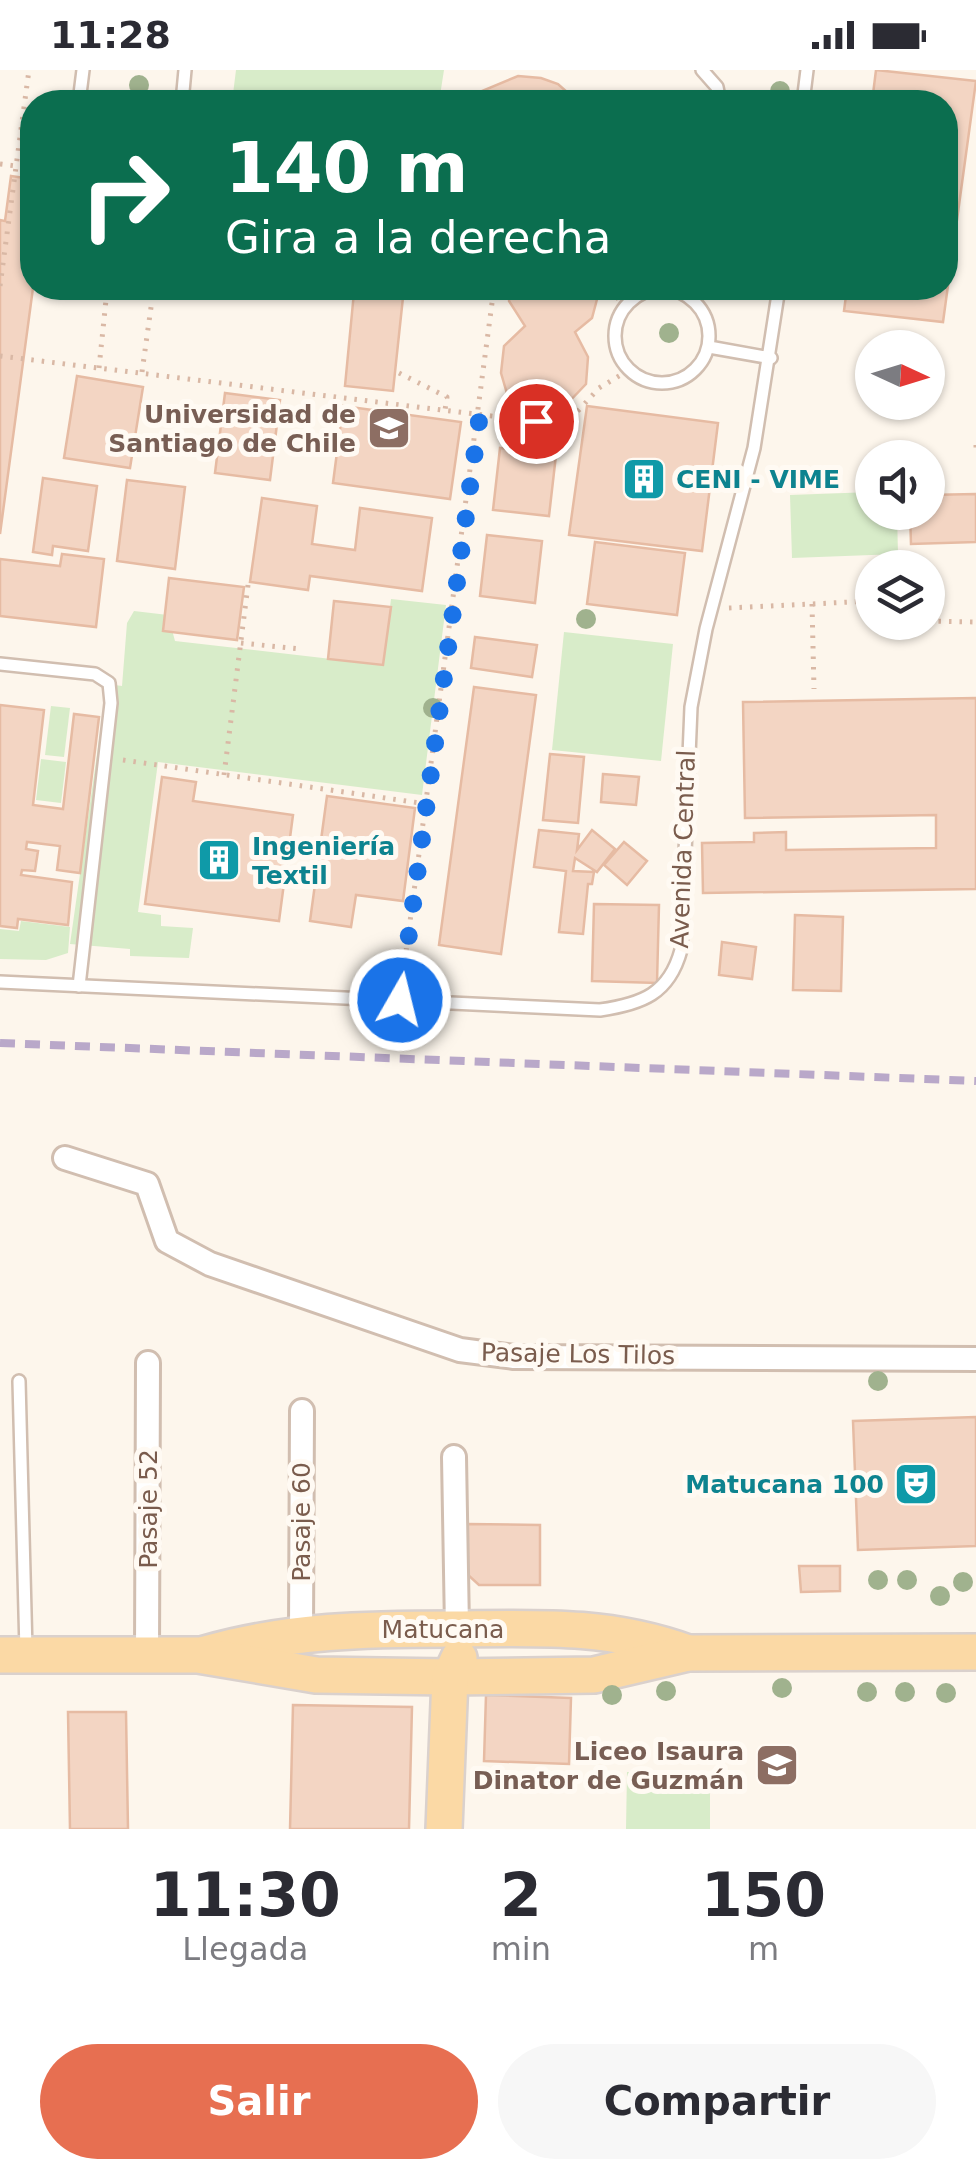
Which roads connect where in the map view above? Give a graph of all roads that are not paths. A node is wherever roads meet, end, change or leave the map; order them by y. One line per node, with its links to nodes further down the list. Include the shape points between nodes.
1 (702, 70): 2 (lane)
2 (718, 90)
3 (635, 300): 6 (lane, via 623,309 615,341 640,378 669,384 694,372)
4 (690, 300): 6 (lane, via 705,314)
5 (778, 300): 7 (lane, Avenida Central)
6 (709, 346): 7 (lane)
7 (771, 358): 10 (lane, Avenida Central, via 687,736 683,935 665,985 642,1002 600,1010)
8 (0, 664): 10 (lane, via 96,674 110,683)
9 (0, 982): 10 (lane, Avenida Central)
10 (79, 986)
11 (66, 1158): 12 (street, Pasaje Los Tilos, via 147,1184 167,1241 210,1264 460,1350 514,1357)
12 (976, 1358)
13 (148, 1363): 22 (street, Pasaje 52)
14 (19, 1381): 24 (lane)
15 (302, 1412): 19 (street, Pasaje 60)
16 (454, 1457): 17 (street)
17 (457, 1628): 18 (main road, Matucana); 19 (main road, Matucana)
18 (493, 1628): 21 (main road, Matucana, via 609,1631); 25 (main road, via 462,1653)
19 (301, 1632): 23 (main road, Matucana)
20 (976, 1652): 21 (main road, Matucana)
21 (688, 1653): 25 (main road, Matucana, via 594,1675)
22 (147, 1655): 23 (main road, Matucana); 24 (main road, Matucana)
23 (198, 1655): 25 (main road, Matucana, via 316,1675)
24 (13, 1656)
25 (450, 1677): 26 (main road)
26 (444, 1829)

